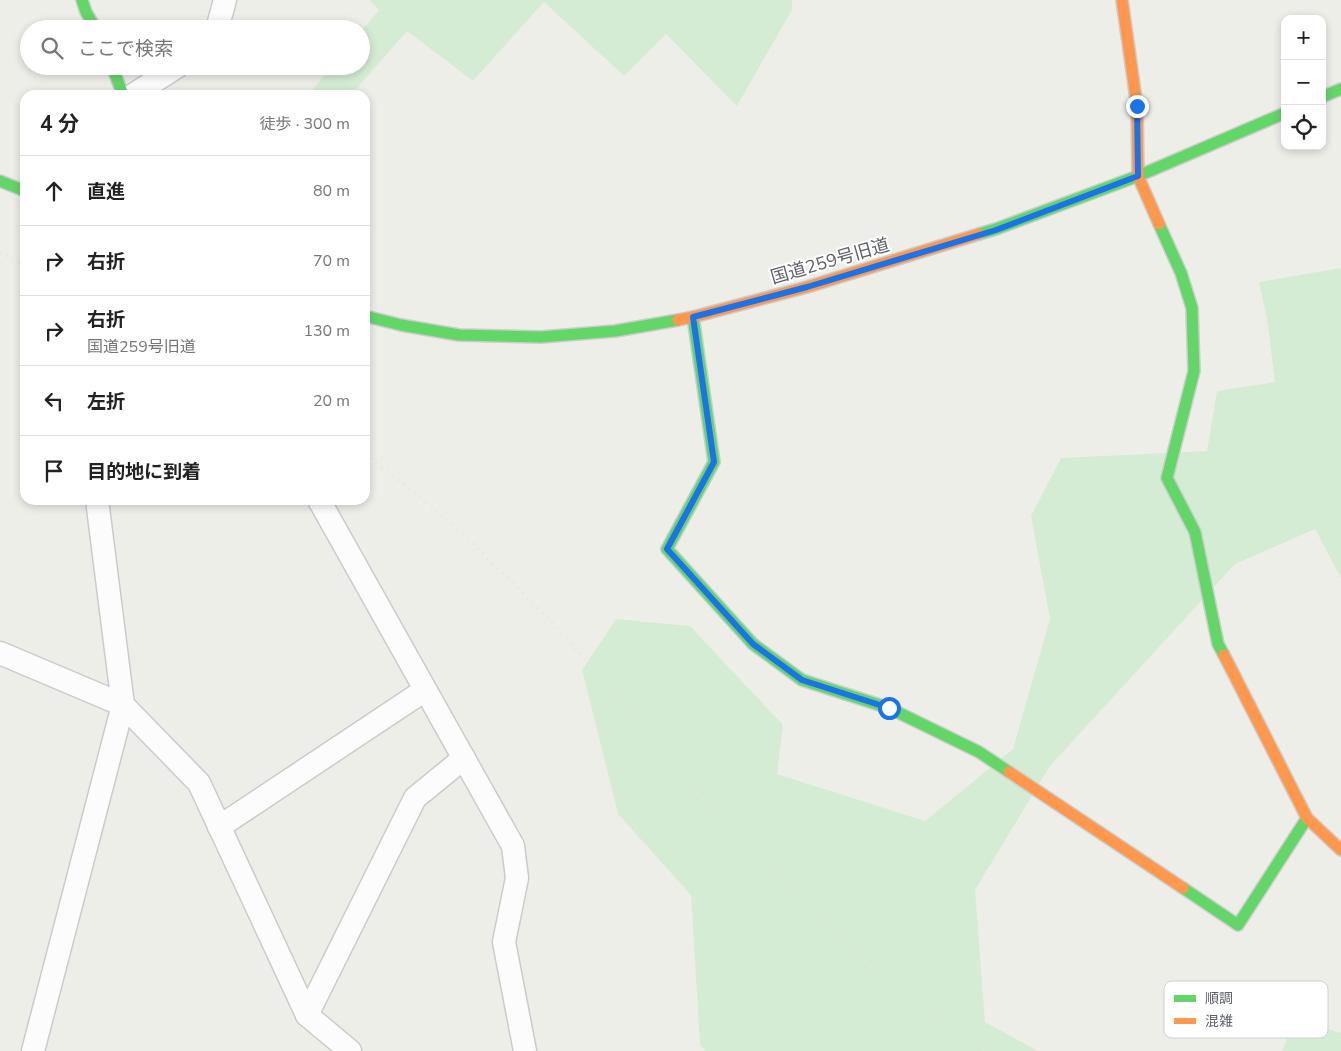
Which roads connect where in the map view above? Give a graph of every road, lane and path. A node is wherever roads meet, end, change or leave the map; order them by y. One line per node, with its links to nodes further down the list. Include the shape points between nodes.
1 (82, 0): 4 (street)
2 (225, 0): 5 (street)
3 (1122, 0): 13 (street, via 1137,106)
4 (91, 20)
5 (219, 20)
6 (115, 75): 9 (street)
7 (164, 75): 10 (street)
8 (1341, 89): 11 (street)
9 (121, 90)
10 (141, 90)
11 (1326, 95)
12 (1281, 115): 13 (street, 国道259号旧道)
13 (1138, 176): 17 (street, 国道259号旧道, via 996,230 807,287); 24 (street, via 1181,272 1192,308 1194,371 1167,478 1195,532 1218,644)
14 (0, 181): 15 (street)
15 (20, 189)
16 (370, 317): 17 (street, 国道259号旧道, via 459,335 541,337 615,331)
17 (693, 317): 24 (street, via 714,462 667,549 753,644 802,680 889,708 979,752 1238,925)
18 (98, 505): 22 (street)
19 (322, 505): 21 (street)
20 (0, 653): 22 (street)
21 (425, 690): 23 (street); 25 (street)
22 (124, 705): 25 (street, via 199,783); 28 (street)
23 (464, 758): 27 (street, via 415,798); 30 (street, via 512,846 517,878 504,942)
24 (1307, 818): 26 (street)
25 (219, 827): 27 (street)
26 (1341, 850)
27 (307, 1014): 29 (street)
28 (32, 1048)
29 (350, 1051)
30 (525, 1051)

